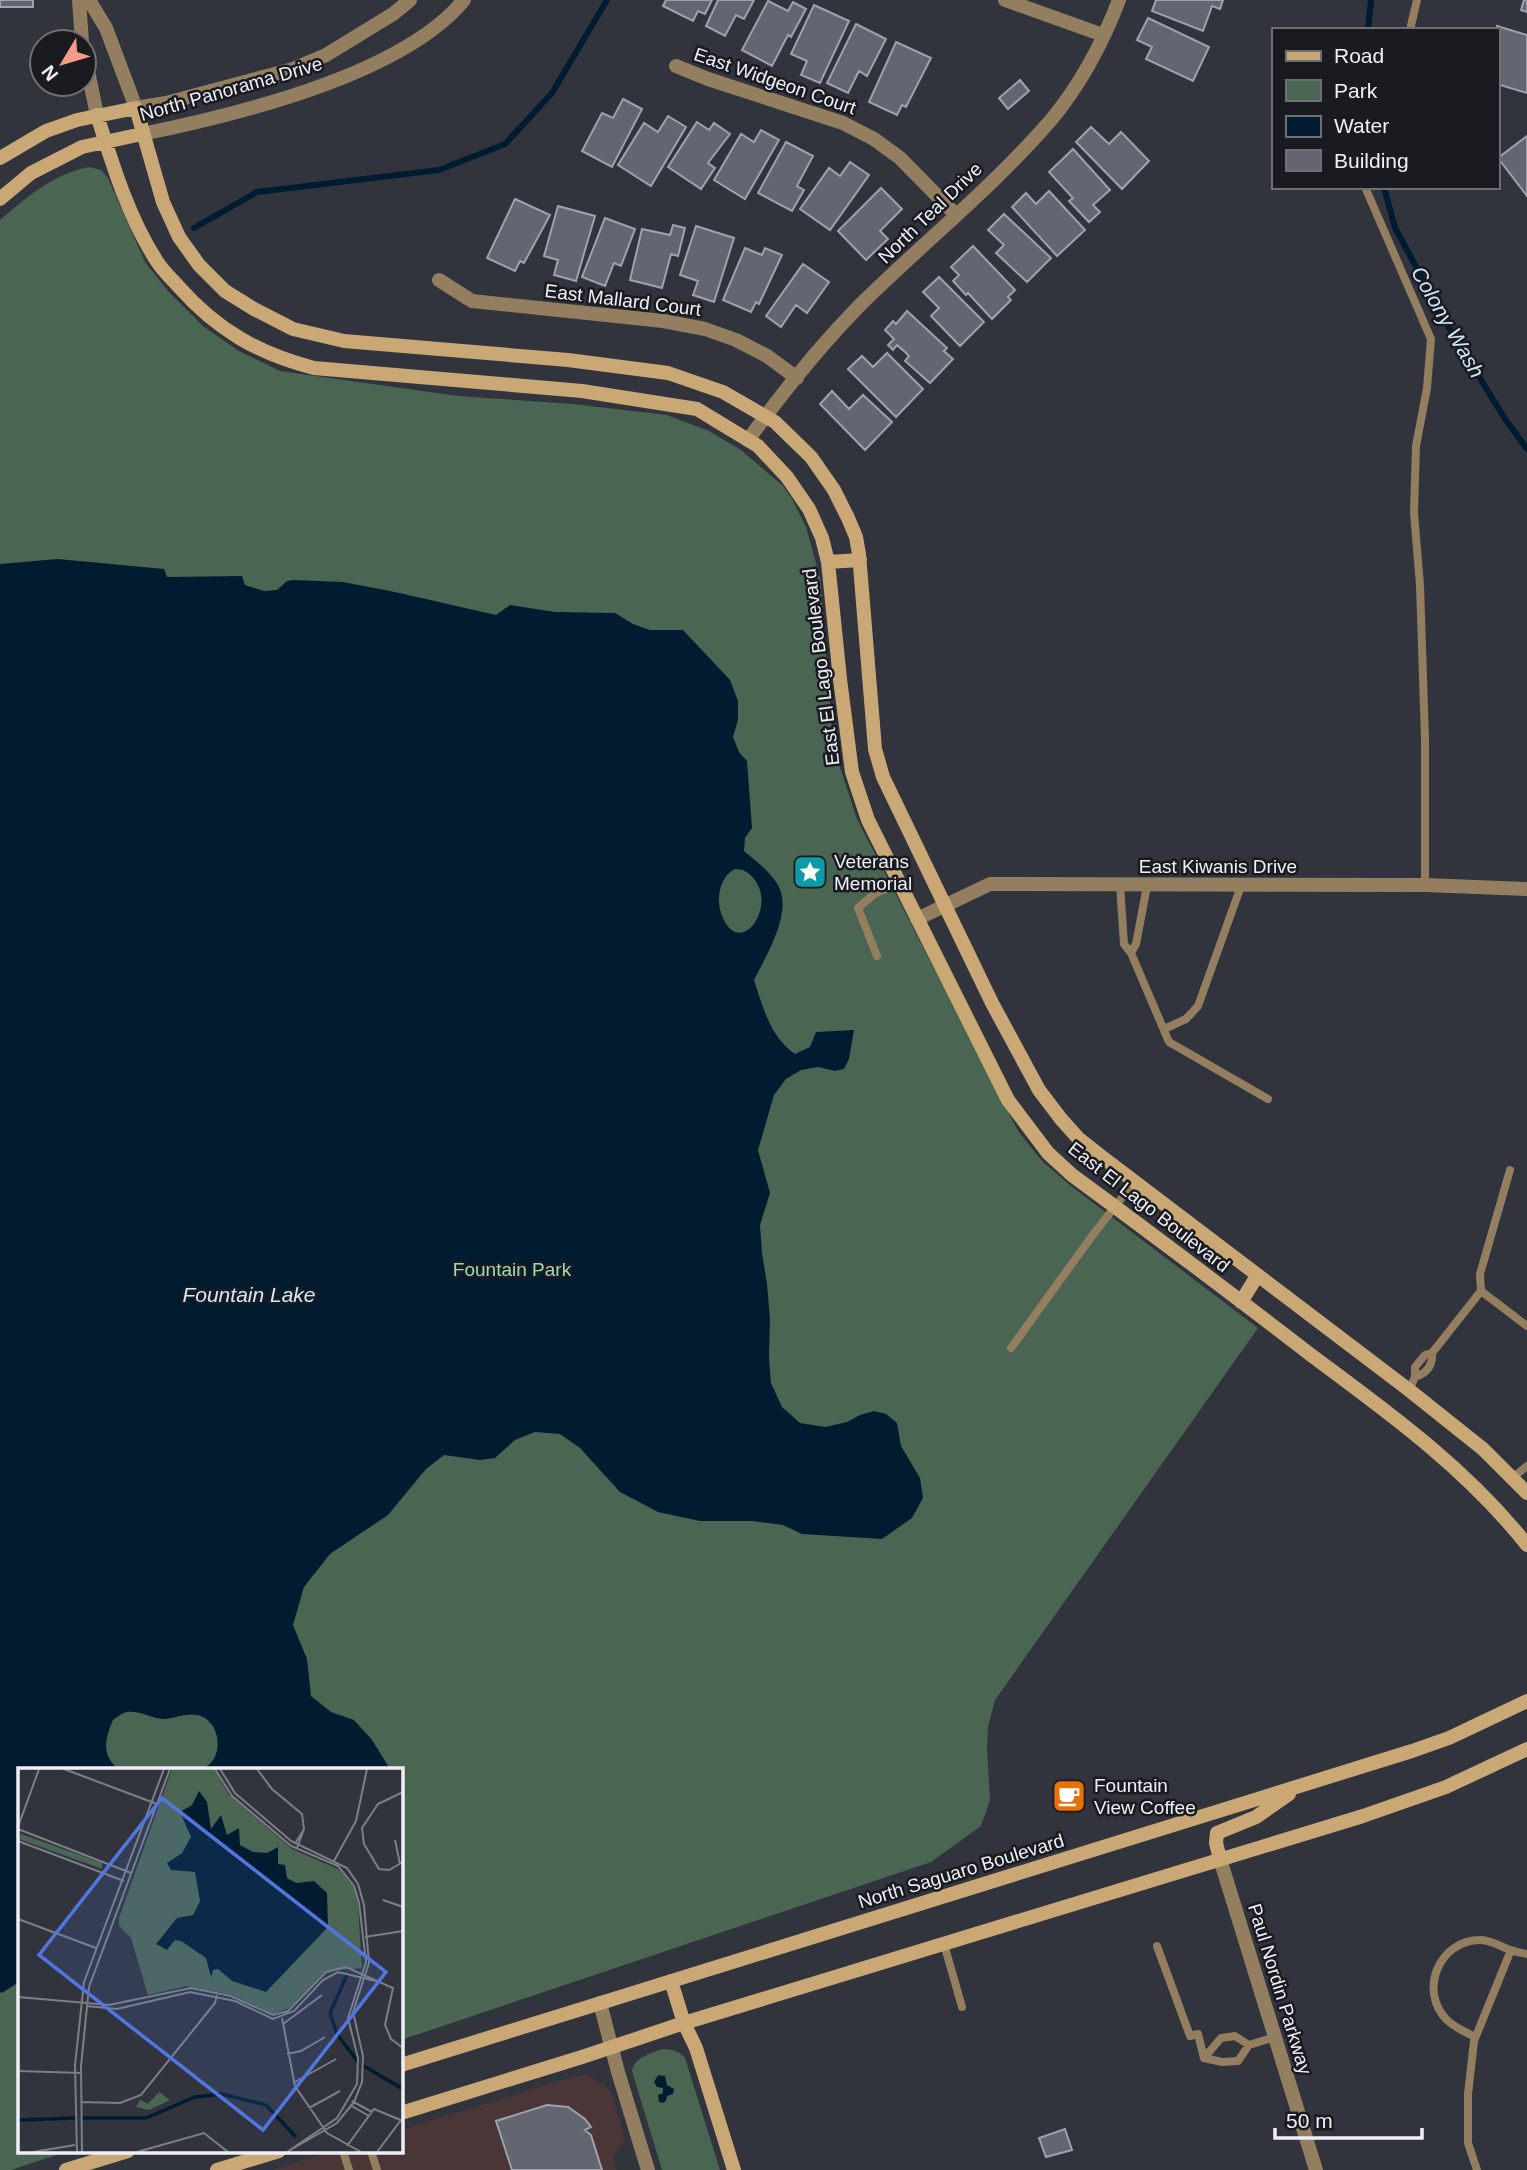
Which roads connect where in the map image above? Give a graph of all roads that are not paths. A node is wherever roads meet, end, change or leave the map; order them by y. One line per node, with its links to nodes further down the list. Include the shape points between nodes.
1 (79, 0): 8 (street)
2 (89, 0): 13 (street, East El Lago Boulevard, via 106,28)
3 (410, 0): 13 (street, North Panorama Drive, via 326,55 293,69)
4 (464, 0): 15 (street, North Panorama Drive, via 452,15 402,50 312,90)
5 (1005, 0): 10 (street)
6 (1119, 0): 10 (street, North Teal Drive)
7 (1417, 0): 9 (lane)
8 (81, 28)
9 (1410, 28)
10 (1103, 35): 20 (street, North Teal Drive, via 1077,84 1052,118)
11 (676, 66): 20 (street, East Widgeon Court, via 864,134 901,158)
12 (93, 98): 14 (street, East El Lago Boulevard)
13 (136, 108): 14 (street, North Panorama Drive); 15 (street, East El Lago Boulevard)
14 (97, 116): 16 (street, East El Lago Boulevard); 17 (street, North Panorama Drive, via 46,131)
15 (142, 134): 16 (street, North Panorama Drive); 23 (street, East El Lago Boulevard, via 163,202 199,265 225,291 293,328 344,341 668,373 723,392)
16 (105, 141): 19 (street, North Panorama Drive, via 82,147 31,173); 24 (street, East El Lago Boulevard, via 135,221 159,265 195,306 234,336 282,359 314,368 582,391 697,410)
17 (0, 158)
18 (1366, 189): 31 (lane, via 1432,339 1416,446 1414,513 1425,739)
19 (0, 199)
20 (956, 215): 22 (street, North Teal Drive, via 860,305)
21 (439, 280): 22 (street, East Mallard Court, via 472,301 705,328 767,356)
22 (797, 378): 23 (street, North Teal Drive)
23 (765, 416): 24 (street, North Teal Drive); 25 (street, East El Lago Boulevard, via 811,457 835,490 856,537)
24 (748, 440): 26 (street, East El Lago Boulevard, via 787,477 809,509)
25 (860, 560): 26 (street); 33 (street, East El Lago Boulevard, via 875,749 893,802)
26 (828, 562): 27 (street, East El Lago Boulevard, via 852,772)
27 (899, 883): 34 (street, East El Lago Boulevard); 36 (lane, via 874,894 858,908)
28 (1120, 885): 29 (street, East Kiwanis Drive); 33 (street, East Kiwanis Drive, via 990,884); 35 (lane, via 1124,944)
29 (1147, 886): 30 (street, East Kiwanis Drive); 35 (lane)
30 (1241, 886): 31 (street, East Kiwanis Drive); 37 (lane, via 1198,1006)
31 (1425, 886): 32 (street, East Kiwanis Drive)
32 (1527, 888)
33 (944, 906): 34 (street, East Kiwanis Drive); 40 (street, East El Lago Boulevard, via 1039,1090 1078,1138)
34 (917, 919): 41 (street, East El Lago Boulevard, via 1008,1100 1048,1153)
35 (1131, 953): 37 (lane)
36 (877, 956)
37 (1164, 1029): 38 (lane, via 1169,1042)
38 (1268, 1099)
39 (1510, 1170): 43 (lane, via 1480,1274)
40 (1134, 1182): 41 (lane); 42 (street, East El Lago Boulevard)
41 (1115, 1207): 44 (street, East El Lago Boulevard); 46 (lane)
42 (1257, 1276): 44 (street); 47 (street, East El Lago Boulevard)
43 (1481, 1291): 45 (lane); 47 (lane, via 1432,1353 1424,1373)
44 (1241, 1301): 51 (street, East El Lago Boulevard, via 1443,1458 1502,1513)
45 (1527, 1326)
46 (1011, 1348)
47 (1412, 1383): 49 (street, East El Lago Boulevard)
48 (1527, 1466): 49 (lane)
49 (1512, 1478): 50 (street, East El Lago Boulevard)
50 (1527, 1493)
51 (1527, 1545)
52 (1527, 1701): 54 (street, North Saguaro Boulevard, via 1449,1738)
53 (1527, 1749): 55 (street, via 1410,1800)
54 (1299, 1787): 55 (street, via 1256,1817 1217,1833); 60 (street, North Saguaro Boulevard)
55 (1220, 1859): 56 (street); 64 (street, Paul Nordin Parkway)
56 (944, 1944): 62 (lane); 63 (street)
57 (1157, 1946): 68 (lane, via 1190,2036 1198,2034)
58 (1511, 1950): 59 (lane); 65 (lane); 65 (lane, via 1481,1940 1465,1942 1440,1962 1433,1993 1438,2008 1447,2020)
59 (1527, 1954)
60 (671, 1980): 61 (street, North Saguaro Boulevard); 63 (street)
61 (600, 2003): 67 (street); 69 (street, North Saguaro Boulevard)
62 (962, 2007)
63 (684, 2023): 67 (street); 80 (street)
64 (1275, 2037): 66 (lane); 81 (street, Paul Nordin Parkway)
65 (1475, 2037): 82 (lane, via 1468,2143)
66 (1249, 2045): 68 (lane, via 1238,2061); 68 (lane, via 1235,2036 1221,2038)
67 (613, 2046): 70 (street); 79 (street)
68 (1204, 2058)
69 (402, 2065)
70 (402, 2113)
71 (125, 2152): 75 (street)
72 (276, 2152): 76 (street)
73 (343, 2152): 77 (lane)
74 (371, 2152): 78 (lane)
75 (66, 2170)
76 (217, 2170)
77 (349, 2170)
78 (377, 2170)
79 (648, 2170)
80 (734, 2170)
81 (1316, 2170)
82 (1477, 2170)

